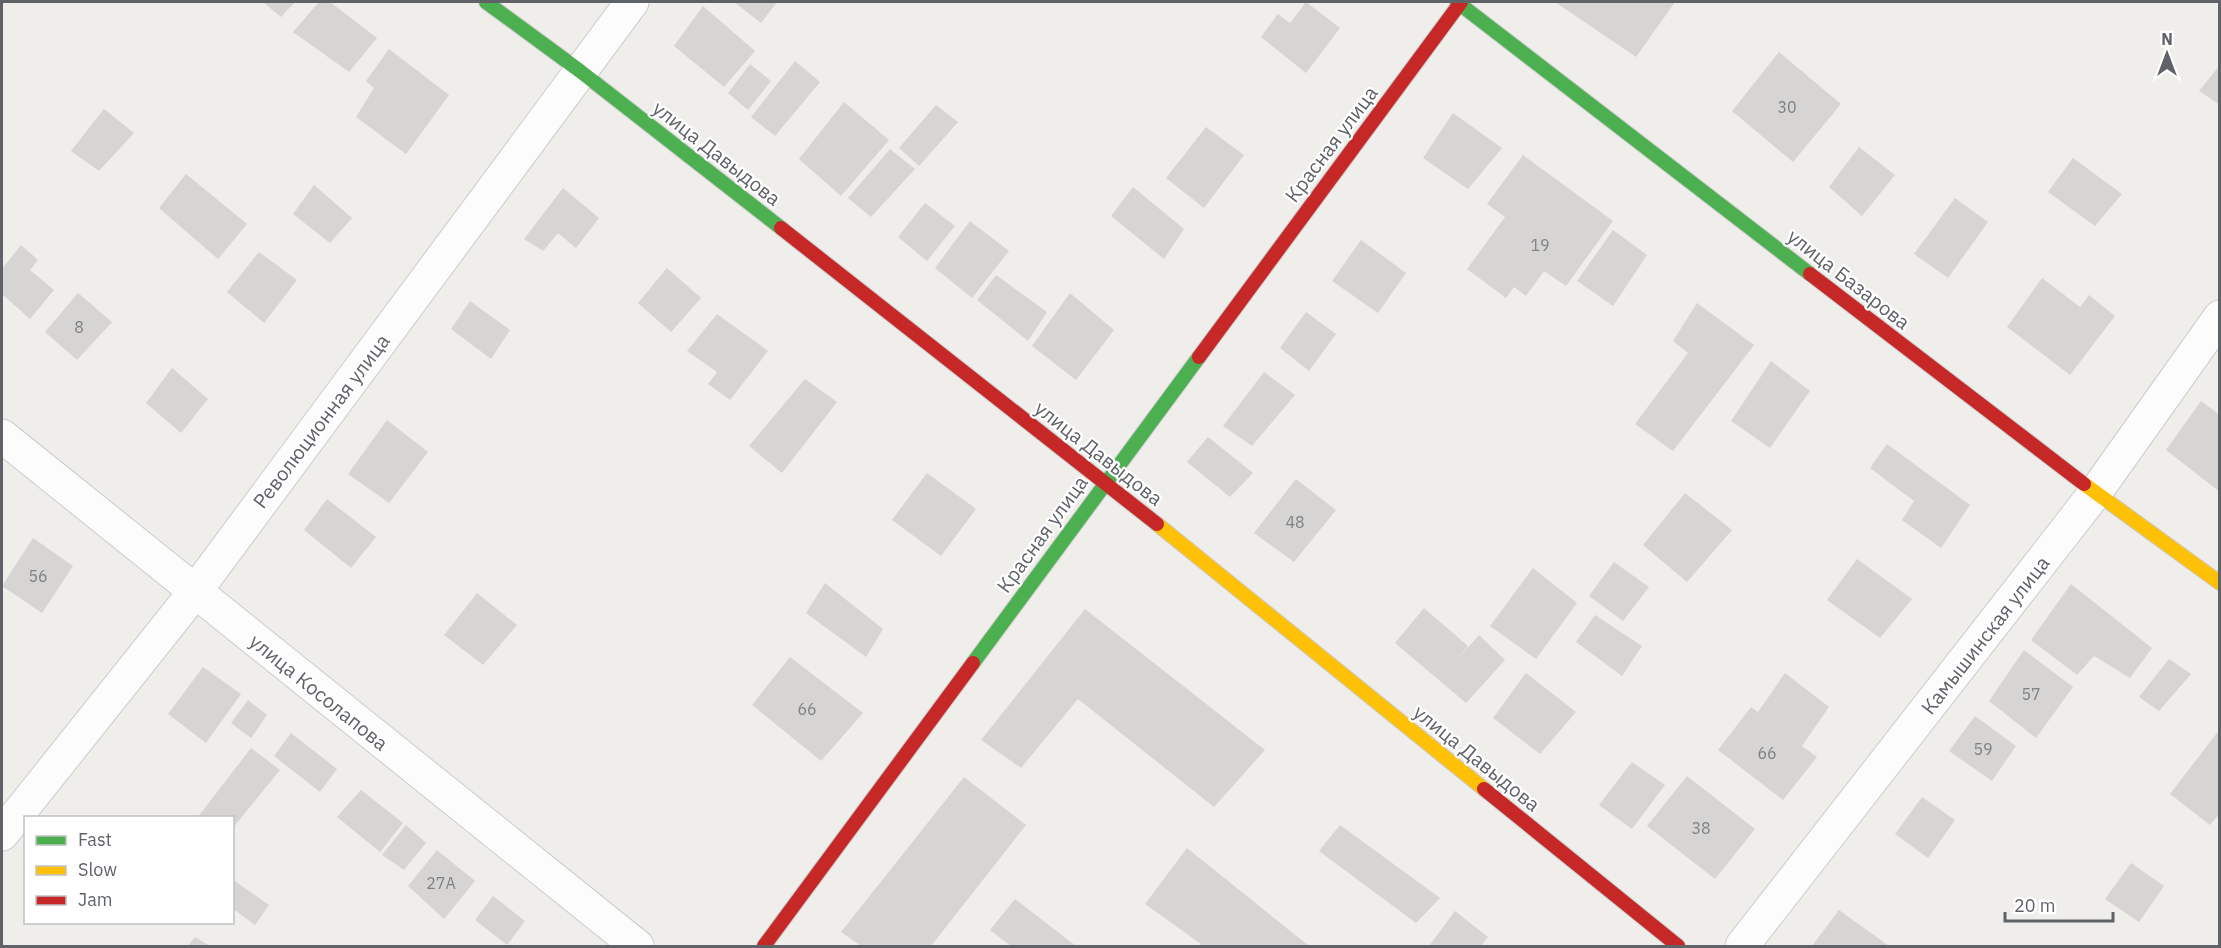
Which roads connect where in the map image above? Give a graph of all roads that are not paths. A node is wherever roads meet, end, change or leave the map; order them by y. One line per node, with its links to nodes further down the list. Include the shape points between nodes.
1 (486, 2): 4 (street, улица Давыдова)
2 (632, 2): 4 (street, Революционная улица)
3 (1459, 2): 7 (street, Красная улица); 8 (street, улица Базарова)
4 (580, 71): 7 (street, улица Давыдова); 10 (street, Революционная улица)
5 (2220, 317): 8 (street, Камышинская улица)
6 (2, 436): 10 (street, улица Косолапова)
7 (1106, 482): 13 (street, Красная улица); 14 (street, улица Давыдова)
8 (2095, 493): 9 (street, улица Базарова); 15 (street, Камышинская улица)
9 (2220, 584)
10 (194, 592): 11 (street, Революционная улица); 12 (street, улица Косолапова)
11 (2, 834)
12 (637, 946)
13 (764, 946)
14 (1678, 946)
15 (1743, 946)

